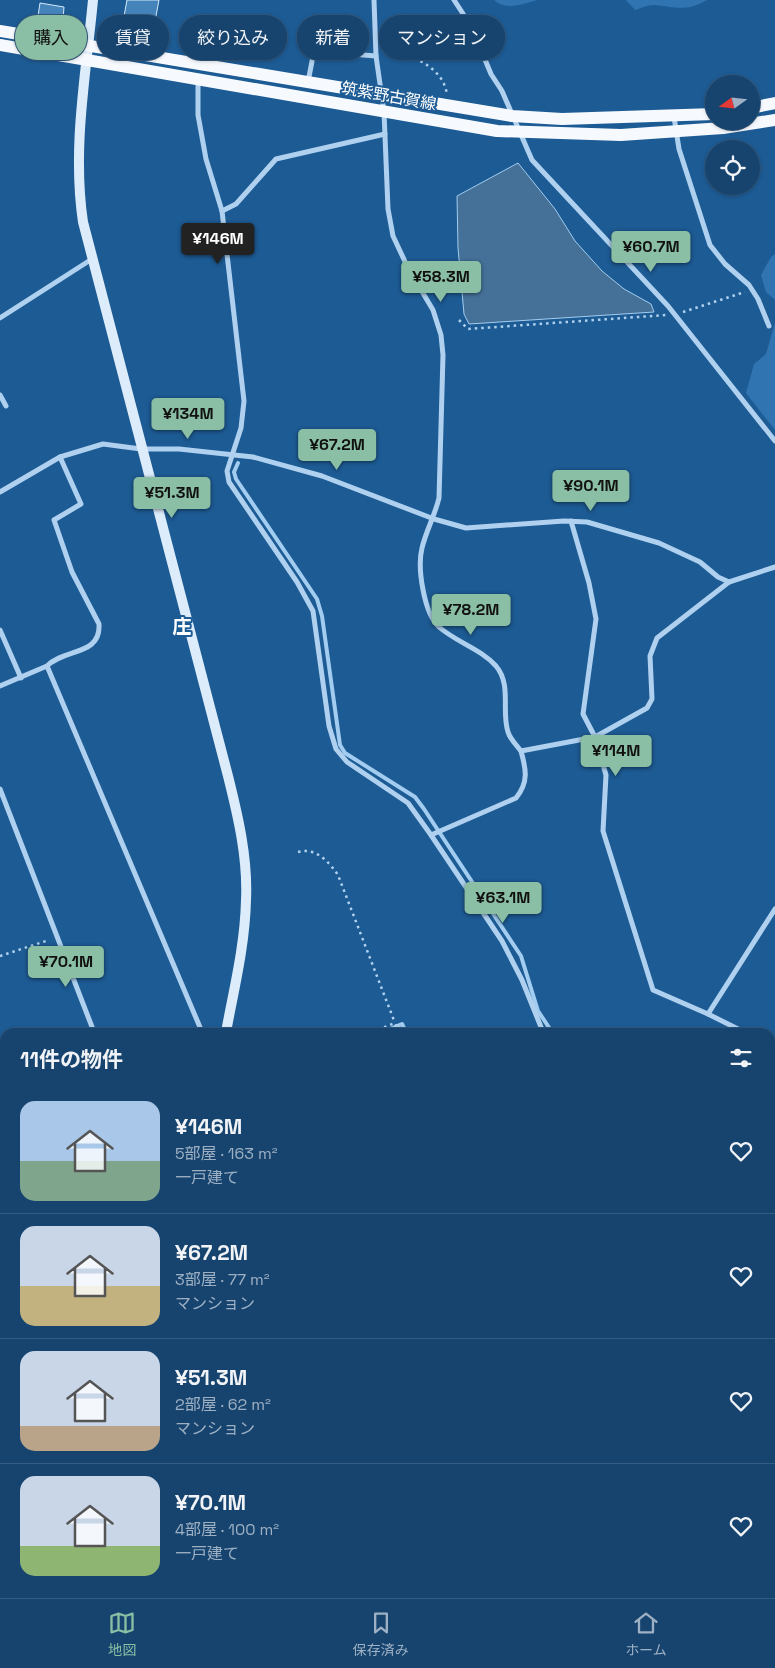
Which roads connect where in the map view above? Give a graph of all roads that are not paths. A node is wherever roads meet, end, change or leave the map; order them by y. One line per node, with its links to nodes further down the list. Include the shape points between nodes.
1 (93, 0): 5 (street)
2 (374, 0): 8 (street)
3 (454, 0): 18 (street, via 471,26)
4 (0, 30): 5 (main road, 筑紫野古賀線)
5 (89, 45): 9 (street); 12 (main road, 筑紫野古賀線)
6 (0, 46): 7 (main road, 筑紫野古賀線)
7 (15, 48)
8 (376, 53): 12 (street, via 314,51); 13 (street)
9 (87, 59): 11 (main road, 筑紫野古賀線)
10 (87, 60): 25 (street, via 78,148 78,192)
11 (198, 80): 16 (main road, 筑紫野古賀線); 24 (street, via 198,115 206,160)
12 (308, 82): 13 (main road, 筑紫野古賀線)
13 (382, 95): 16 (street); 18 (main road, 筑紫野古賀線)
14 (775, 103): 15 (main road)
15 (760, 106)
16 (384, 112): 21 (main road, 筑紫野古賀線); 23 (street)
17 (705, 115): 19 (main road, 筑紫野古賀線)
18 (512, 116): 19 (main road, 筑紫野古賀線, via 562,120); 21 (street)
19 (674, 117): 22 (street)
20 (775, 120): 22 (main road, 筑紫野古賀線)
21 (520, 133): 22 (main road, 筑紫野古賀線, via 621,136); 30 (street, via 532,160 676,315)
22 (676, 133): 27 (street, via 678,149 710,245 752,290)
23 (385, 134): 24 (street, via 276,159 236,204); 35 (street, via 388,209 393,236 408,268 426,294 441,335 444,376 439,498)
24 (222, 211): 32 (street, via 244,401 241,428)
25 (92, 259): 26 (street); 31 (street)
26 (0, 318)
27 (769, 326)
28 (0, 395): 29 (street)
29 (6, 406)
30 (775, 441)
31 (141, 449): 32 (street, via 179,449); 33 (street, via 103,444); 51 (street, via 228,776 243,849 246,900 243,939)
32 (232, 455): 35 (street, via 254,457 322,476); 46 (street, via 227,471 229,482 313,611 329,726 336,749 347,762 408,803)
33 (60, 457): 34 (street); 40 (street, via 81,504 54,520 72,572 99,624 100,633 93,645)
34 (0, 492)
35 (434, 519): 36 (street, via 466,528); 44 (street, via 421,550 423,597 429,615 439,627 496,666 506,691 508,734)
36 (571, 521): 38 (street, via 587,522 659,543 700,562); 43 (street, via 596,619 583,714)
37 (775, 567): 38 (street)
38 (729, 582): 43 (street, via 657,638 650,656 652,700 647,708)
39 (0, 630): 41 (street)
40 (47, 666): 41 (street); 50 (street)
41 (21, 678): 42 (street)
42 (0, 686)
43 (595, 737): 44 (street); 48 (street, via 606,775 603,831 653,990)
44 (521, 751): 46 (street, via 527,772 523,789 516,798)
45 (0, 790): 49 (street)
46 (431, 835): 52 (street, via 502,941)
47 (775, 909): 48 (street)
48 (708, 1014): 53 (street)
49 (92, 1028)
50 (200, 1028)
51 (227, 1028)
52 (541, 1028)
53 (736, 1028)

